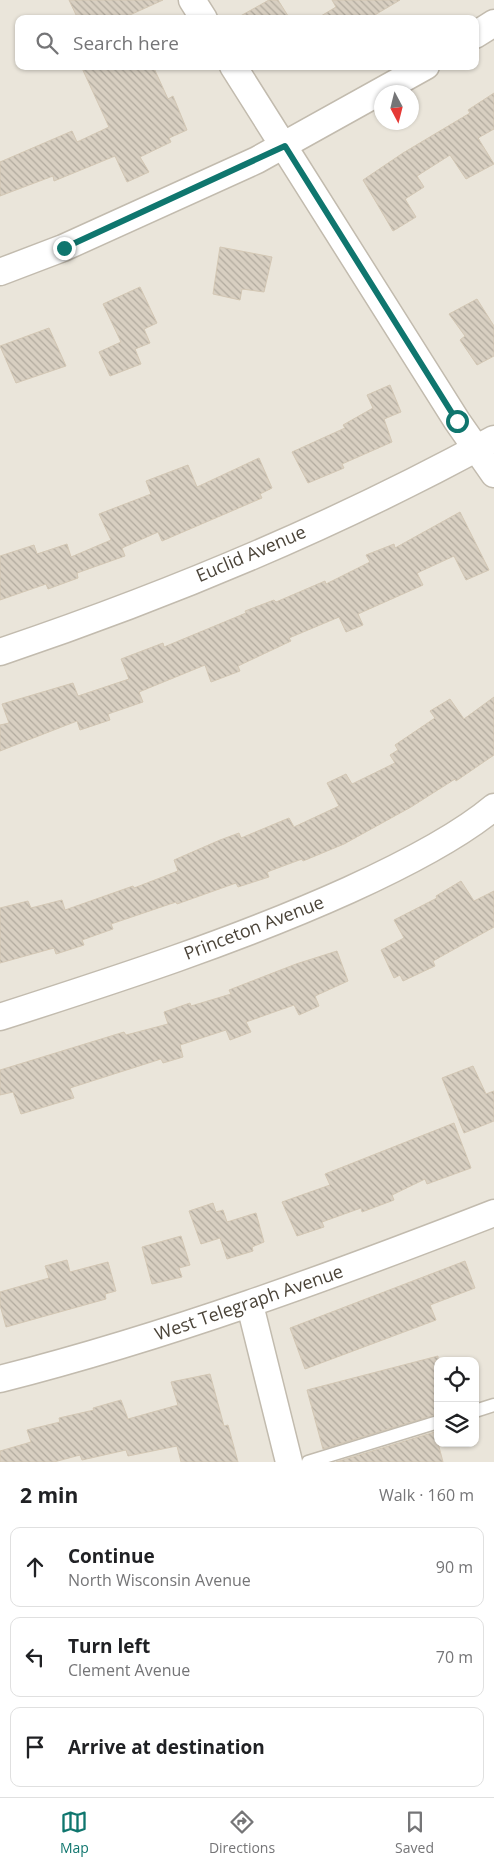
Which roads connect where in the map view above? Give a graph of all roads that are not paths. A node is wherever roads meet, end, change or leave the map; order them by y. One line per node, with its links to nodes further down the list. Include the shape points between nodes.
1 (192, 0): 2 (street)
2 (201, 15)
3 (494, 23): 4 (street)
4 (479, 32)
5 (236, 70): 7 (street)
6 (419, 70): 7 (street)
7 (285, 146): 8 (street, via 64,248); 9 (street, via 457,421)
8 (0, 272)
9 (486, 444): 10 (street); 11 (street, Euclid Avenue, via 262,551 86,623)
10 (494, 474)
11 (0, 652)
12 (494, 807): 13 (street, Princeton Avenue, via 389,872 282,920)
13 (0, 1017)
14 (494, 1213): 15 (street, West Telegraph Avenue)
15 (250, 1305): 16 (street, West Telegraph Avenue, via 145,1339); 20 (street)
16 (0, 1379)
17 (494, 1405): 18 (lane)
18 (479, 1410)
19 (434, 1423): 21 (lane)
20 (289, 1462)
21 (308, 1462)

